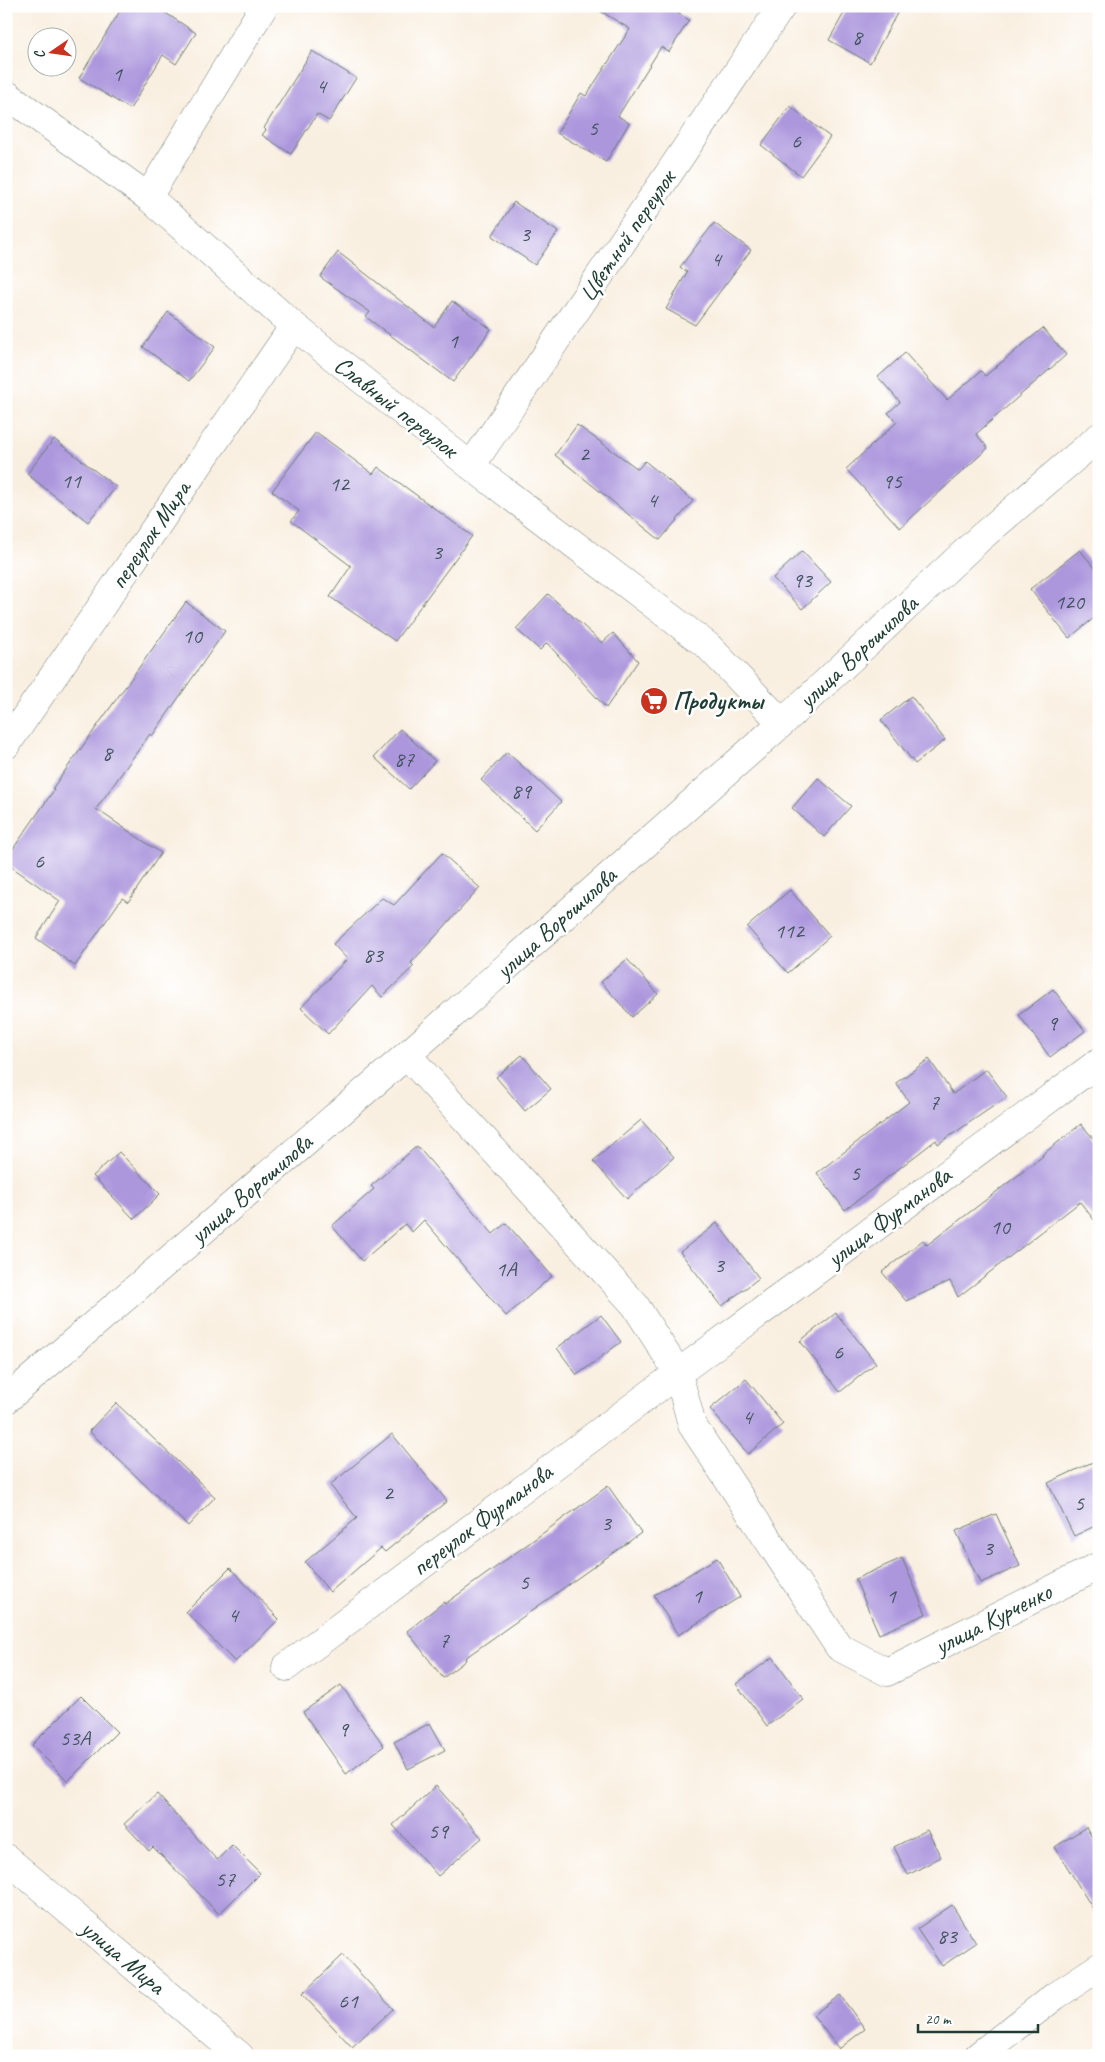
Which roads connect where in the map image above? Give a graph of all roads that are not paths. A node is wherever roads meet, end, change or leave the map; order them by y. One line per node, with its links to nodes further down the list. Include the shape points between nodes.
1 (264, 6): 4 (street)
2 (782, 6): 7 (street, Цветной переулок)
3 (6, 94): 4 (street, Славный переулок)
4 (148, 197): 5 (street, Славный переулок)
5 (294, 326): 7 (street, Славный переулок); 9 (street, переулок Мира)
6 (1099, 437): 8 (street, улица Ворошилова, via 980,538)
7 (471, 466): 8 (street, Славный переулок, via 708,646)
8 (782, 723): 10 (street, улица Ворошилова)
9 (6, 744)
10 (406, 1055): 12 (street, via 636,1305); 13 (street, улица Ворошилова)
11 (1099, 1062): 12 (street, улица Фурманова)
12 (678, 1373): 14 (street, улица Курченко, via 692,1425 839,1646 887,1672); 15 (street, переулок Фурманова)
13 (6, 1400)
14 (1099, 1566)
15 (286, 1667)
16 (6, 1858): 18 (street, улица Мира)
17 (1099, 1967): 19 (street, via 1055,1996)
18 (240, 2056)
19 (978, 2056)

